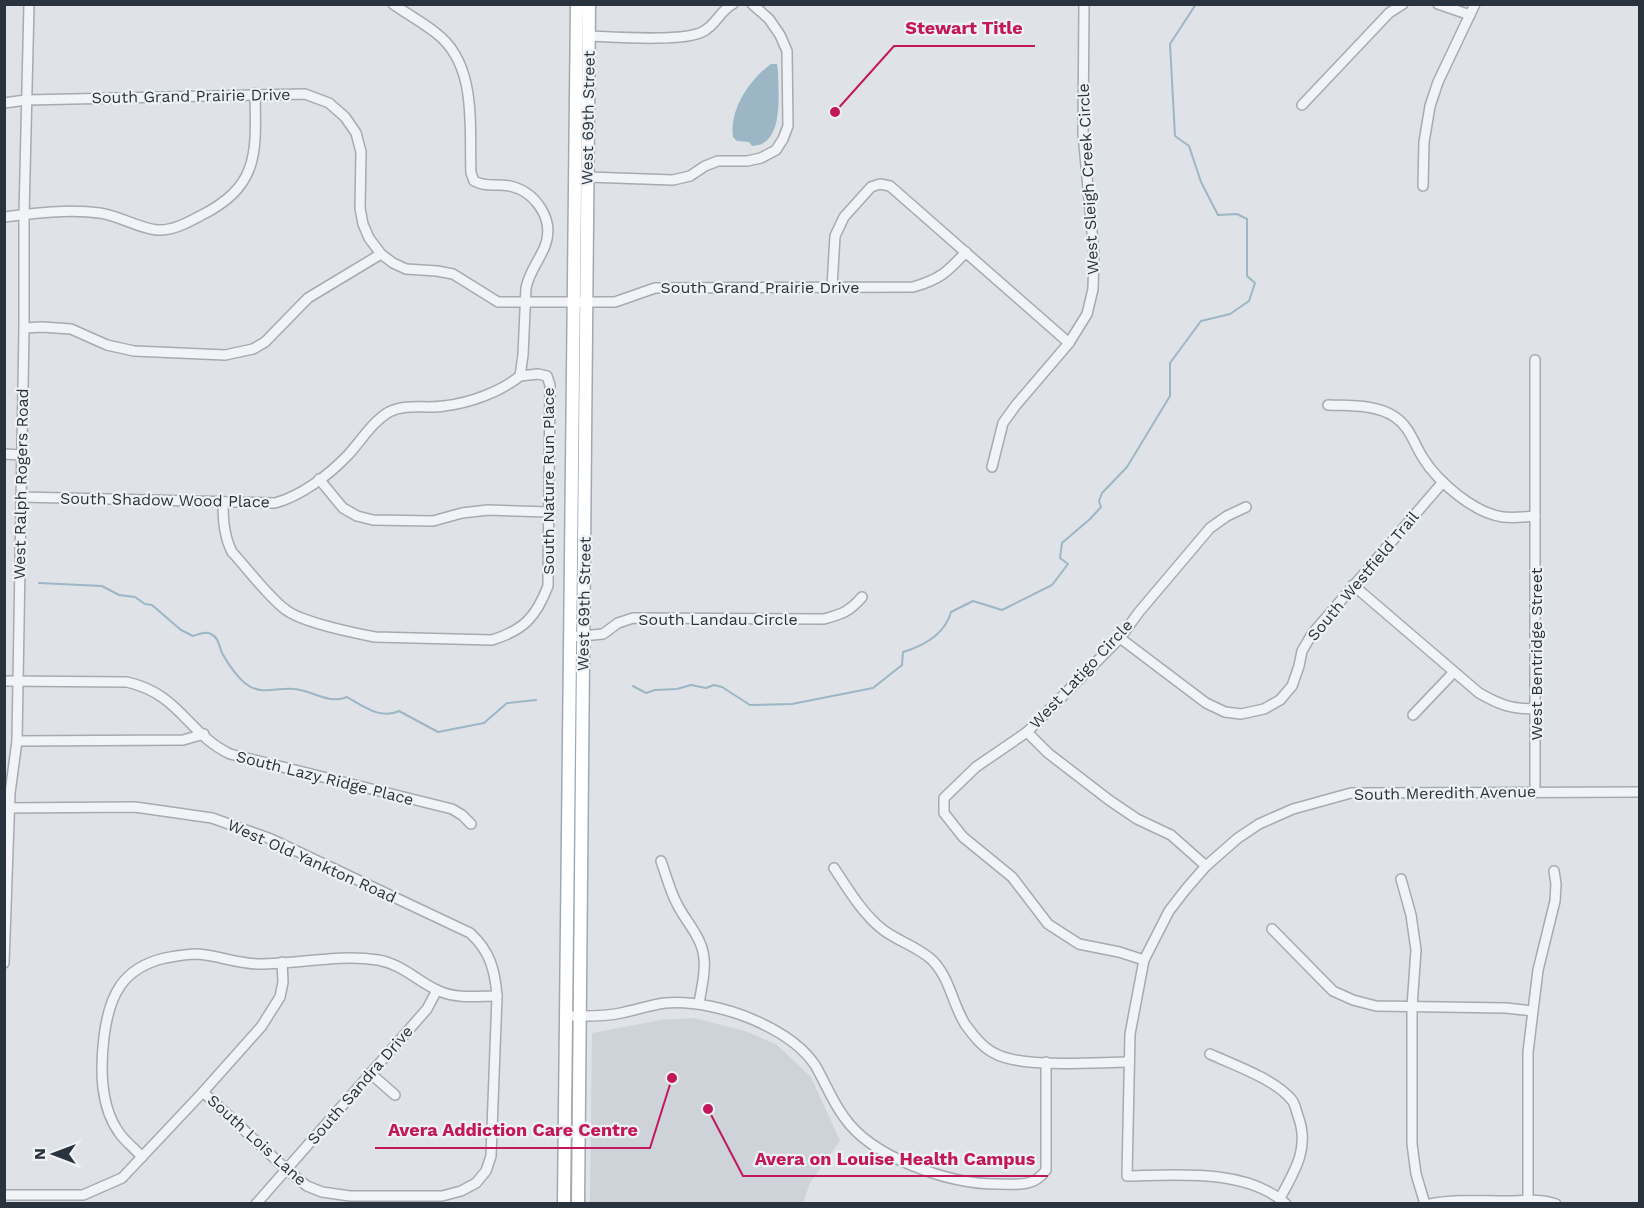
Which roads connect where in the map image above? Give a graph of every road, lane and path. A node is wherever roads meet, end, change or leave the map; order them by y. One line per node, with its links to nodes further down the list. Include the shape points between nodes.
1 (29, 4): 14 (street, West Ralph Rogers Road)
2 (393, 4): 26 (street, via 437,33 451,48 462,70 468,93 474,181 482,186 509,186 523,191 537,201 544,213 546,244 528,278)
3 (577, 4): 18 (main road, West 69th Street)
4 (590, 4): 12 (main road, West 69th Street)
5 (733, 4): 12 (street, via 702,33 684,37)
6 (752, 4): 17 (street, via 769,19 787,51 788,126 776,150 747,161 718,161 673,180)
7 (1084, 4): 28 (street, West Sleigh Creek Circle, via 1083,133 1094,254 1093,289 1087,314)
8 (1403, 4): 16 (street, via 1389,13)
9 (1438, 4): 11 (street)
10 (1475, 4): 11 (street)
11 (1470, 15): 19 (street, via 1430,106)
12 (590, 36): 17 (main road, West 69th Street)
13 (255, 93): 14 (street, South Grand Prairie Drive); 20 (street, via 254,159 243,183 211,211 165,230 102,213); 23 (street, South Grand Prairie Drive, via 305,94 330,103 345,117 356,133 361,152 363,224)
14 (26, 100): 15 (street, South Grand Prairie Drive); 20 (street, West Ralph Rogers Road)
15 (4, 103)
16 (1302, 105)
17 (588, 177): 18 (main road); 25 (main road, West 69th Street)
18 (574, 178): 25 (main road, West 69th Street)
19 (1423, 186)
20 (24, 215): 21 (street); 27 (street, West Ralph Rogers Road)
21 (4, 217)
22 (966, 252): 24 (street, South Grand Prairie Drive, via 946,273 913,287); 24 (street, via 890,186 880,184 871,187 844,217 835,236); 28 (street)
23 (381, 254): 26 (street, South Grand Prairie Drive, via 406,269 453,274 498,302); 27 (street, via 308,298 265,342 239,353 134,351 107,345 71,329)
24 (832, 286): 25 (street, South Grand Prairie Drive, via 655,288 615,302)
25 (580, 301): 26 (street, South Grand Prairie Drive); 41 (main road, West 69th Street); 42 (main road, West 69th Street)
26 (526, 304): 30 (street)
27 (24, 328): 33 (street, West Ralph Rogers Road)
28 (1070, 343): 34 (street, West Sleigh Creek Circle, via 1003,423)
29 (1535, 360): 43 (street, West Bentridge Street)
30 (520, 376): 35 (street, South Shadow Wood Place, via 508,386 460,403 404,407 390,412 347,457); 40 (street, South Nature Run Place, via 547,376 550,385)
31 (1328, 405): 36 (street, via 1370,407 1394,416 1403,423 1421,456)
32 (4, 454): 33 (street)
33 (22, 455): 37 (street, West Ralph Rogers Road)
34 (992, 467)
35 (319, 479): 38 (street, South Shadow Wood Place, via 301,493 275,503); 40 (street, via 343,508 373,520 433,521 488,510)
36 (1443, 482): 43 (street, via 1475,507 1491,514); 44 (street, South Westfield Trail)
37 (21, 497): 38 (street, South Shadow Wood Place); 50 (street, West Ralph Rogers Road)
38 (223, 502): 40 (street, South Nature Run Place, via 232,552 286,610 357,634 387,637 492,640 527,623 540,607 548,586)
39 (1246, 507): 47 (street, West Latigo Circle, via 1210,528)
40 (548, 512)
41 (572, 514): 42 (main road); 46 (main road, West 69th Street)
42 (586, 515): 46 (main road, West 69th Street)
43 (1535, 516): 51 (street, West Bentridge Street)
44 (1353, 585): 47 (street, South Westfield Trail, via 1312,634 1302,651 1292,686 1280,700 1264,709 1241,714 1206,703); 48 (street)
45 (862, 597): 46 (street, South Landau Circle, via 851,609 824,619 633,618 603,634)
46 (577, 636): 74 (main road, West 69th Street); 75 (main road, West 69th Street)
47 (1120, 638): 53 (street, West Latigo Circle)
48 (1454, 672): 51 (street, via 1501,705); 52 (street)
49 (4, 681): 50 (street, South Lazy Ridge Place)
50 (18, 681): 54 (street, South Lazy Ridge Place, via 127,682 144,686 171,702); 55 (street, West Ralph Rogers Road)
51 (1536, 709): 56 (street, West Bentridge Street)
52 (1413, 715)
53 (1027, 732): 61 (street, via 1109,800 1171,835); 66 (street, West Latigo Circle, via 953,788 944,798 944,813 963,837 1012,877 1048,924 1061,934 1078,944)
54 (204, 734): 55 (street, via 183,740); 59 (street, South Lazy Ridge Place, via 230,754 452,809)
55 (17, 741): 58 (street, West Ralph Rogers Road)
56 (1535, 792): 57 (street, South Meredith Avenue); 61 (street, South Meredith Avenue, via 1350,793 1293,809 1259,824)
57 (1640, 792)
58 (7, 808): 68 (street, West Ralph Rogers Road); 70 (street, West Old Yankton Road, via 135,807 212,818 271,839 470,933 489,957 496,974)
59 (471, 824)
60 (661, 861): 71 (street, via 670,891 699,939 704,956)
61 (1206, 866): 66 (street, South Meredith Avenue, via 1169,911)
62 (834, 868): 77 (street, via 859,905 882,929 932,960 944,975 964,1022 978,1040 994,1054 1019,1061)
63 (1554, 871): 73 (street, via 1554,901)
64 (1401, 879): 72 (street, via 1416,950)
65 (1272, 929): 72 (street, via 1334,991 1376,1006)
66 (1144, 960): 78 (street, South Meredith Avenue, via 1130,1034)
67 (282, 962): 69 (street, via 380,960 410,972); 80 (street, via 283,982 271,1012); 82 (street, via 247,964 198,954 181,955 143,965 128,974 106,1018 104,1099 121,1135)
68 (4, 963)
69 (437, 990): 70 (street, via 461,996); 79 (street, South Sandra Drive, via 427,1009)
70 (497, 996): 83 (street, South Lois Lane, via 491,1156 476,1183 442,1196 350,1196 307,1186)
71 (699, 1004): 75 (street, via 668,1003 620,1014); 77 (street, via 752,1019 786,1036 814,1064 845,1119 866,1140 908,1164 956,1180 1030,1184 1040,1179 1046,1170)
72 (1412, 1007): 73 (street); 90 (street, via 1412,1144)
73 (1532, 1011): 86 (street, via 1527,1078)
74 (567, 1016): 75 (street); 88 (main road, West 69th Street)
75 (580, 1016): 89 (main road, West 69th Street)
76 (1210, 1054): 85 (street, via 1274,1085 1292,1100 1301,1123 1303,1145)
77 (1046, 1062): 78 (street)
78 (1129, 1062): 85 (street, South Meredith Avenue, via 1128,1176 1204,1175 1255,1185)
79 (370, 1073): 81 (street); 83 (street, South Sandra Drive)
80 (203, 1092): 82 (street); 83 (street, South Lois Lane)
81 (395, 1095)
82 (142, 1157): 84 (street, via 122,1178 83,1195)
83 (286, 1169): 87 (street, South Sandra Drive)
84 (4, 1196)
85 (1283, 1201)
86 (1528, 1202): 91 (street); 92 (street)
87 (256, 1203)
88 (564, 1203)
89 (578, 1203)
90 (1425, 1203)
91 (1430, 1203)
92 (1556, 1203)

